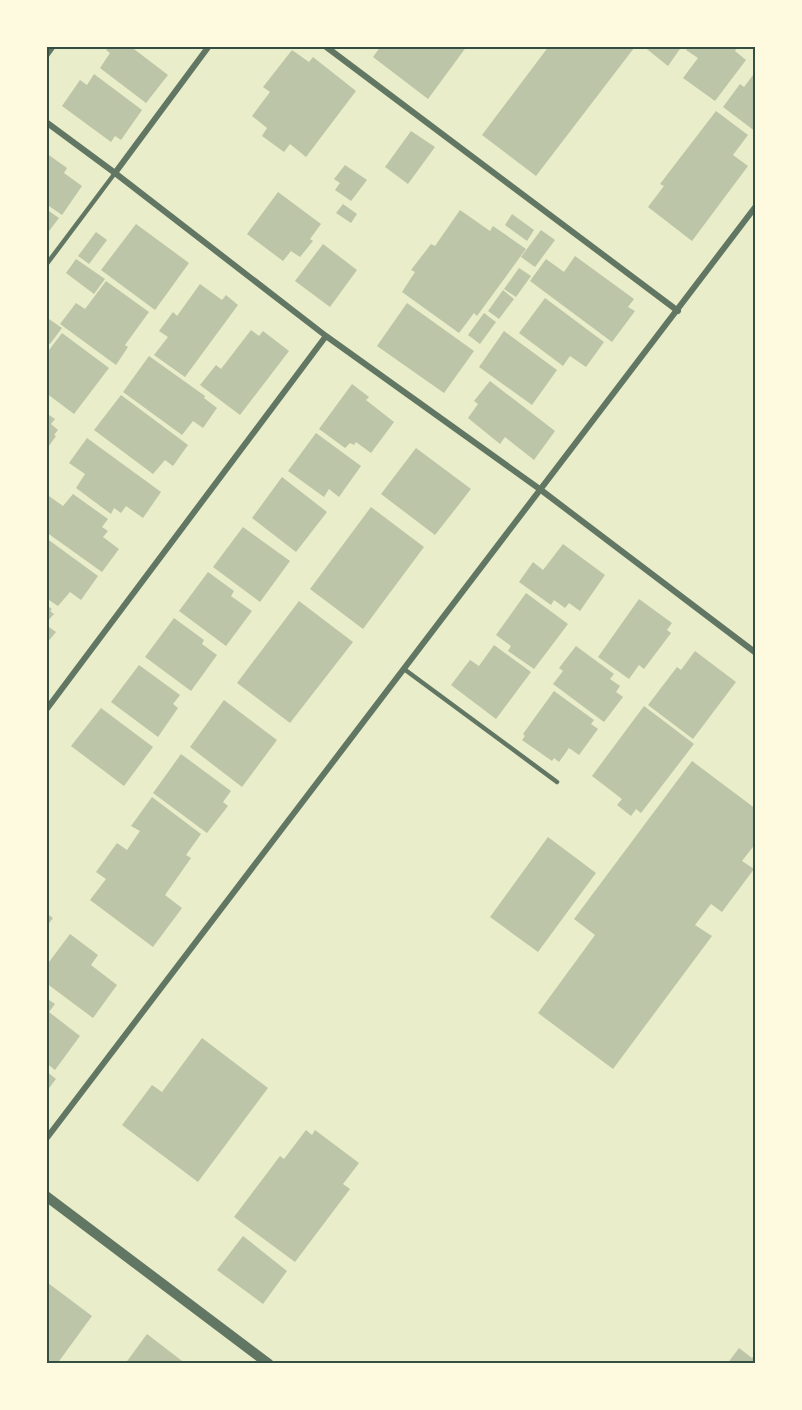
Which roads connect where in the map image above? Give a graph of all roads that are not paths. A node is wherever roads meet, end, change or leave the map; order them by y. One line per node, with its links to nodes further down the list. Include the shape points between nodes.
1 (54, 46): 4 (lane)
2 (209, 46): 6 (street)
3 (325, 46): 9 (street)
4 (46, 57)
5 (46, 122): 6 (street)
6 (115, 173): 8 (lane); 10 (street)
7 (756, 206): 9 (street)
8 (46, 265)
9 (678, 311): 11 (street)
10 (326, 336): 11 (street); 14 (street)
11 (541, 489): 12 (street); 13 (street)
12 (756, 653)
13 (404, 669): 15 (lane); 16 (street)
14 (46, 710)
15 (557, 782)
16 (46, 1140)
17 (46, 1196): 18 (street)
18 (269, 1364)

